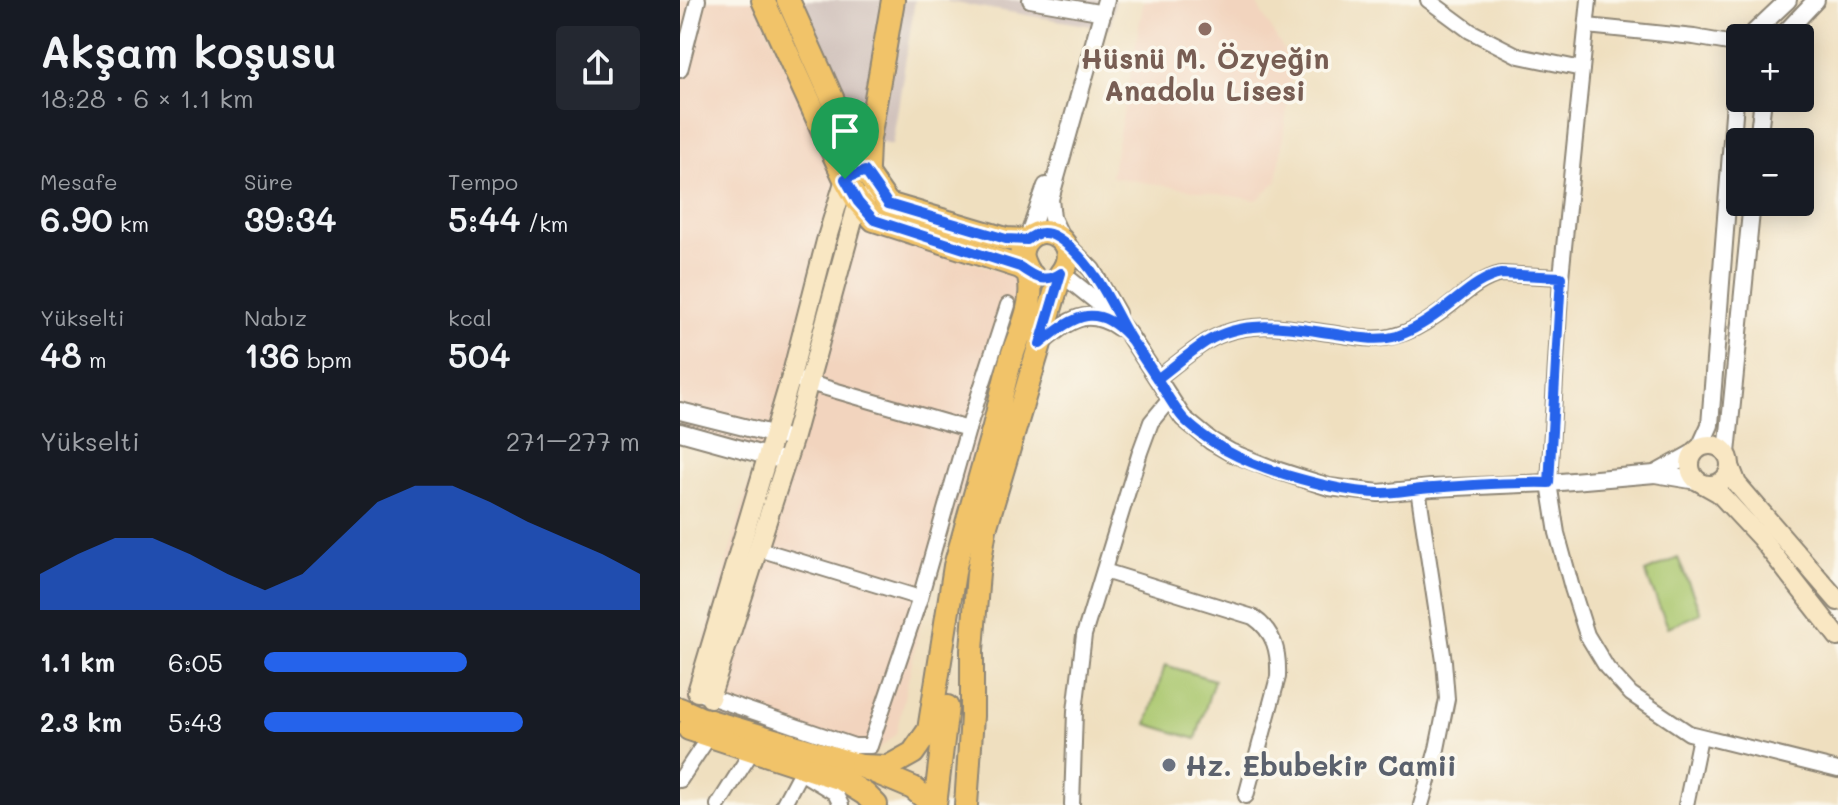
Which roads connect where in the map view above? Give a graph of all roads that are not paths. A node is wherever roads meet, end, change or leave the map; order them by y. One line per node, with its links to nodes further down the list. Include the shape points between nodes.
1 (698, 0): 16 (street)
2 (763, 0): 18 (main road)
3 (788, 0): 18 (main road)
4 (893, 0): 18 (main road)
5 (1030, 0): 10 (street)
6 (1428, 0): 15 (street, via 1470,31 1519,56)
7 (1589, 0): 13 (street)
8 (1788, 0): 11 (street)
9 (1816, 0): 12 (street)
10 (1102, 6): 21 (street); 22 (street, via 1050,199)
11 (1763, 24)
12 (1793, 24)
13 (1587, 26): 14 (street); 15 (street)
14 (1726, 43)
15 (1582, 69): 25 (street)
16 (680, 70)
17 (1734, 112): 38 (street, via 1710,425)
18 (864, 179): 19 (main road); 21 (main road, via 888,204 1006,239); 30 (main road, via 826,241)
19 (858, 202): 23 (main road, via 874,220); 30 (main road)
20 (1751, 216): 40 (street)
21 (1027, 240): 22 (main road, via 1045,232); 23 (main road, via 1021,253)
22 (1063, 241): 24 (main road, via 1069,254); 27 (street, via 1092,270)
23 (1028, 273): 24 (main road, via 1048,279); 36 (main road, via 1030,298)
24 (1061, 273): 27 (street, via 1110,312); 28 (main road)
25 (1561, 277): 29 (street, via 1492,276 1434,317 1396,336 1370,339 1272,325 1244,327 1207,341); 42 (street)
26 (1008, 305): 33 (street)
27 (1129, 335): 28 (street, via 1102,317 1086,316); 29 (street)
28 (1040, 344): 63 (main road, via 985,529 972,650)
29 (1157, 379): 31 (street)
30 (800, 380): 33 (street); 35 (main road); 37 (main road)
31 (1170, 399): 44 (street, via 1211,441 1270,468 1329,487 1379,493); 46 (street, via 1151,422)
32 (680, 411): 35 (street)
33 (968, 429): 47 (street)
34 (680, 432): 39 (street)
35 (774, 434): 37 (street); 39 (main road)
36 (992, 434): 57 (main road, via 955,566 929,730 913,753 888,767); 67 (main road, via 966,567)
37 (793, 440): 39 (main road)
38 (1696, 450): 40 (main road, via 1716,445); 41 (street); 43 (main road, via 1690,471)
39 (777, 458): 45 (main road)
40 (1728, 460): 43 (main road, via 1721,482); 48 (main road, via 1737,484)
41 (1655, 474): 42 (street); 43 (street)
42 (1549, 483): 44 (street); 54 (street, via 1572,588 1600,657 1631,694)
43 (1700, 483): 49 (main road, via 1719,493 1760,537)
44 (1418, 489): 69 (street, via 1447,699)
45 (750, 546): 47 (street); 50 (main road)
46 (1104, 571): 61 (street, via 1253,617 1273,637 1278,677); 68 (street, via 1084,635)
47 (920, 598): 50 (street, via 870,746 854,746)
48 (1838, 601)
49 (1838, 637)
50 (704, 695)
51 (680, 709): 57 (main road)
52 (680, 726): 66 (main road, via 841,779)
53 (680, 732): 55 (street)
54 (1700, 737): 58 (street); 70 (street)
55 (706, 741): 56 (street); 60 (street)
56 (749, 756): 59 (street); 64 (street)
57 (861, 766): 67 (main road, via 913,788)
58 (1838, 770)
59 (800, 773): 62 (street, via 835,793); 65 (street)
60 (680, 780)
61 (1246, 796)
62 (839, 804)
63 (966, 804)
64 (718, 805)
65 (783, 805)
66 (876, 805)
67 (932, 805)
68 (1072, 805)
69 (1421, 805)
70 (1686, 805)

